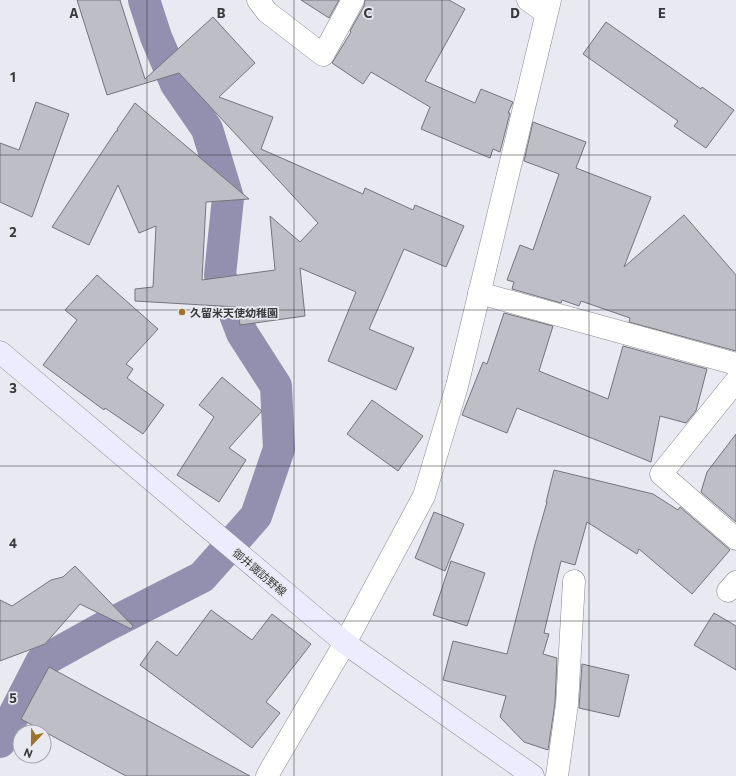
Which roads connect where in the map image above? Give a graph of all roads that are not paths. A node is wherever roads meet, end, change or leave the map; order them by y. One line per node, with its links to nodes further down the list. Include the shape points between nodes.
1 (258, 0): 2 (street, via 267,12 323,55)
2 (353, 0)
3 (528, 0): 4 (street)
4 (548, 6): 5 (street)
5 (480, 293): 7 (street); 11 (street, via 457,386 424,496)
6 (0, 352): 11 (main road, 御井諏訪野線)
7 (736, 364)
8 (736, 381): 9 (street, via 661,474)
9 (736, 539)
10 (574, 581): 14 (street, via 567,704)
11 (345, 643): 12 (street); 13 (main road, 御井諏訪野線)
12 (268, 776)
13 (533, 776)
14 (557, 776)

